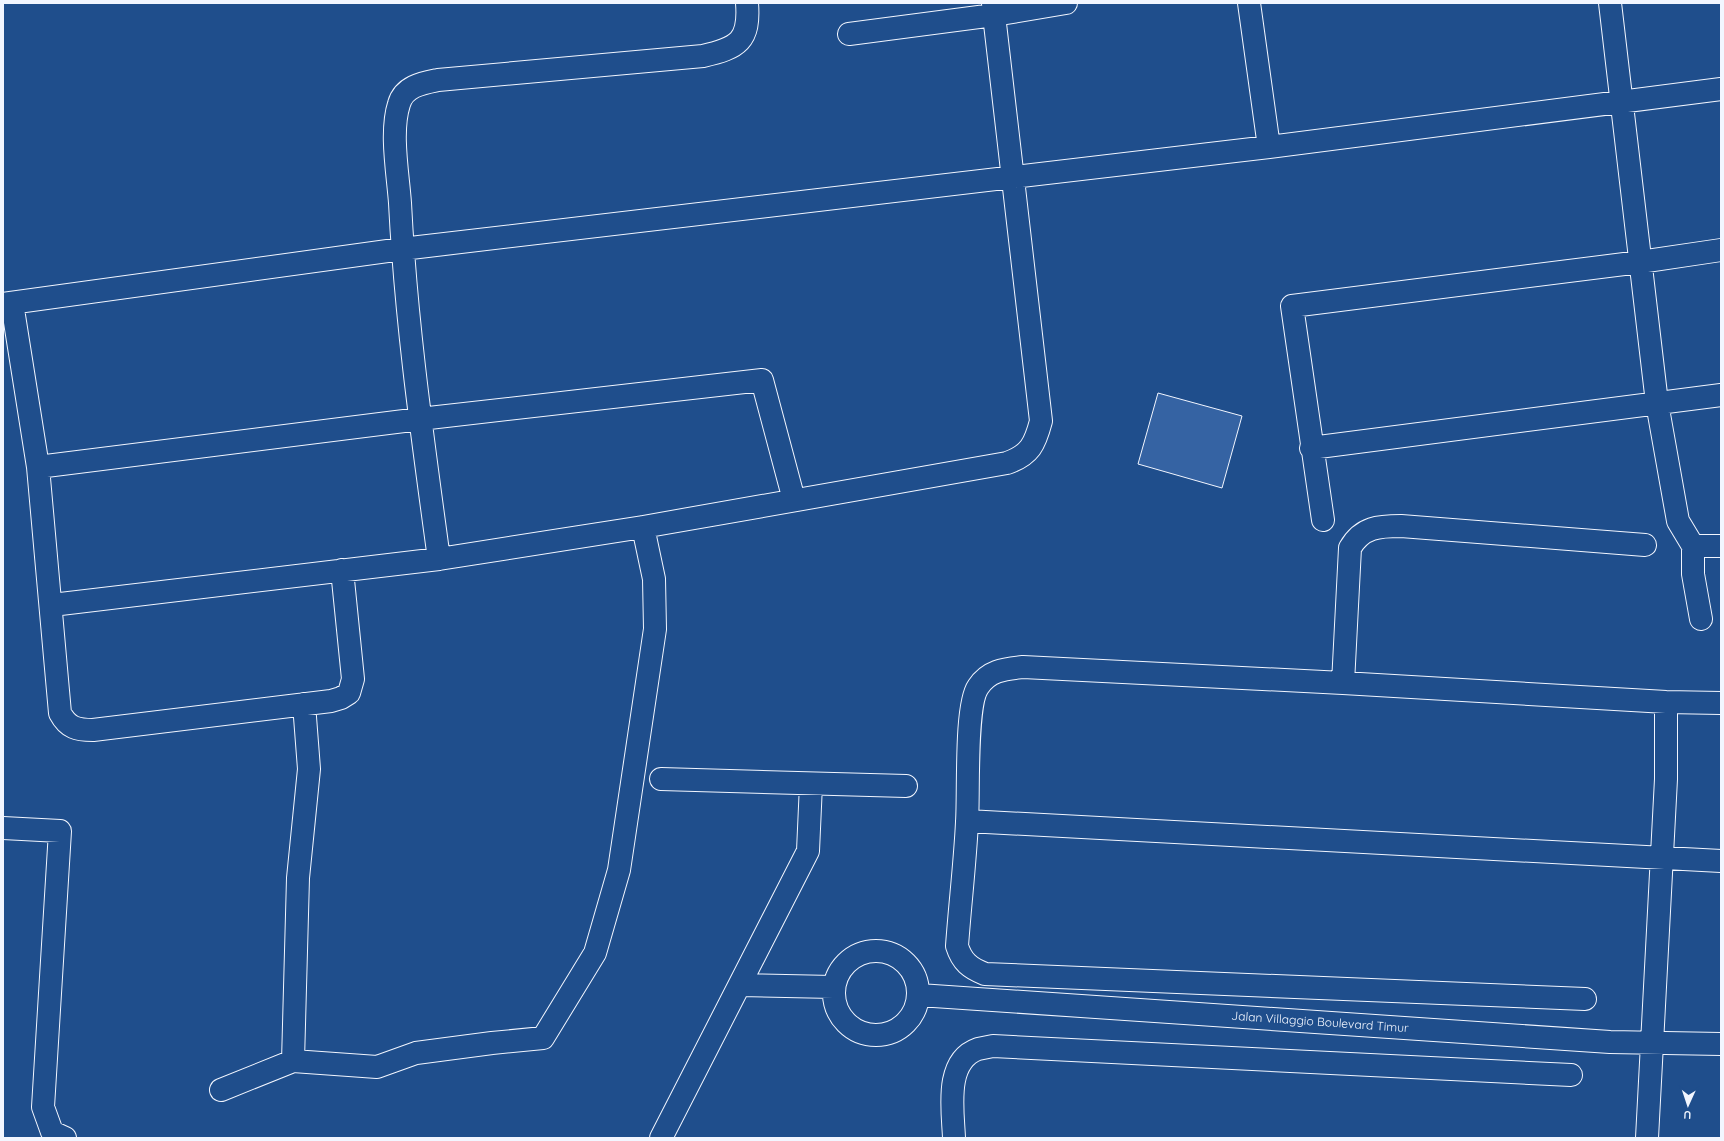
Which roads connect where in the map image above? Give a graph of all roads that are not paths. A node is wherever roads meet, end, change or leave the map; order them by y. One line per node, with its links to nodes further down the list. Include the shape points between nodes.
1 (747, 3): 11 (street, via 746,32 741,41 724,51 703,56 438,80 419,84 408,90 399,102 396,139)
2 (1066, 3): 5 (street)
3 (1249, 3): 9 (street)
4 (1610, 3): 8 (street)
5 (994, 9): 6 (street); 10 (street)
6 (849, 34)
7 (1721, 89): 8 (street)
8 (1622, 102): 9 (street); 13 (street)
9 (1269, 147): 10 (street)
10 (1012, 176): 11 (street); 20 (street, via 1041,421 1030,451 1007,463)
11 (402, 249): 14 (street); 17 (street)
12 (1721, 250): 13 (street)
13 (1640, 262): 16 (street); 18 (street, via 1292,306)
14 (7, 303): 19 (street)
15 (1721, 395): 16 (street)
16 (1657, 403): 18 (street); 24 (street, via 1678,521)
17 (420, 419): 19 (street); 20 (street, via 762,380); 26 (street)
18 (1311, 448): 21 (street)
19 (38, 467): 28 (street)
20 (794, 500): 22 (street)
21 (1323, 520)
22 (643, 527): 26 (street); 47 (street, via 654,579 655,629 619,870 595,953 543,1038 416,1054 377,1067)
23 (1645, 545): 30 (street, via 1401,526 1369,530 1356,537 1350,548)
24 (1693, 546): 25 (street); 29 (street, via 1693,574)
25 (1721, 546)
26 (439, 559): 27 (street)
27 (342, 570): 28 (street); 32 (street, via 352,679 349,693 331,701)
28 (52, 605): 32 (street, via 60,713 65,722 72,727 93,730)
29 (1701, 619)
30 (1343, 683): 31 (street); 37 (street, via 1023,667 1000,670 986,677 977,688 971,706)
31 (1666, 702): 33 (street); 39 (street)
32 (304, 704): 47 (street, via 308,769 298,878)
33 (1721, 704)
34 (661, 779): 35 (street)
35 (811, 784): 36 (street); 41 (street, via 808,851)
36 (906, 786)
37 (967, 821): 39 (street); 44 (street, via 957,946 965,964 985,974)
38 (3, 828): 50 (street, via 60,831 42,1107 52,1132)
39 (1662, 859): 40 (street); 45 (street)
40 (1721, 861)
41 (740, 984): 42 (street); 51 (street)
42 (833, 987): 43 (street, via 841,967 858,954 880,950 900,957 914,974); 43 (street, via 835,1006 845,1023 862,1033 882,1035 900,1028 913,1014)
43 (919, 996): 45 (street, Jalan Villaggio Boulevard Timur, via 1610,1042)
44 (1585, 999)
45 (1652, 1042): 46 (street, Jalan Villaggio Boulevard Timur); 53 (street)
46 (1721, 1044)
47 (293, 1061): 49 (street)
48 (1571, 1075): 52 (street, via 993,1046 977,1050 965,1057 957,1071 952,1085)
49 (221, 1090)
50 (65, 1138)
51 (661, 1138)
52 (954, 1138)
53 (1647, 1138)

